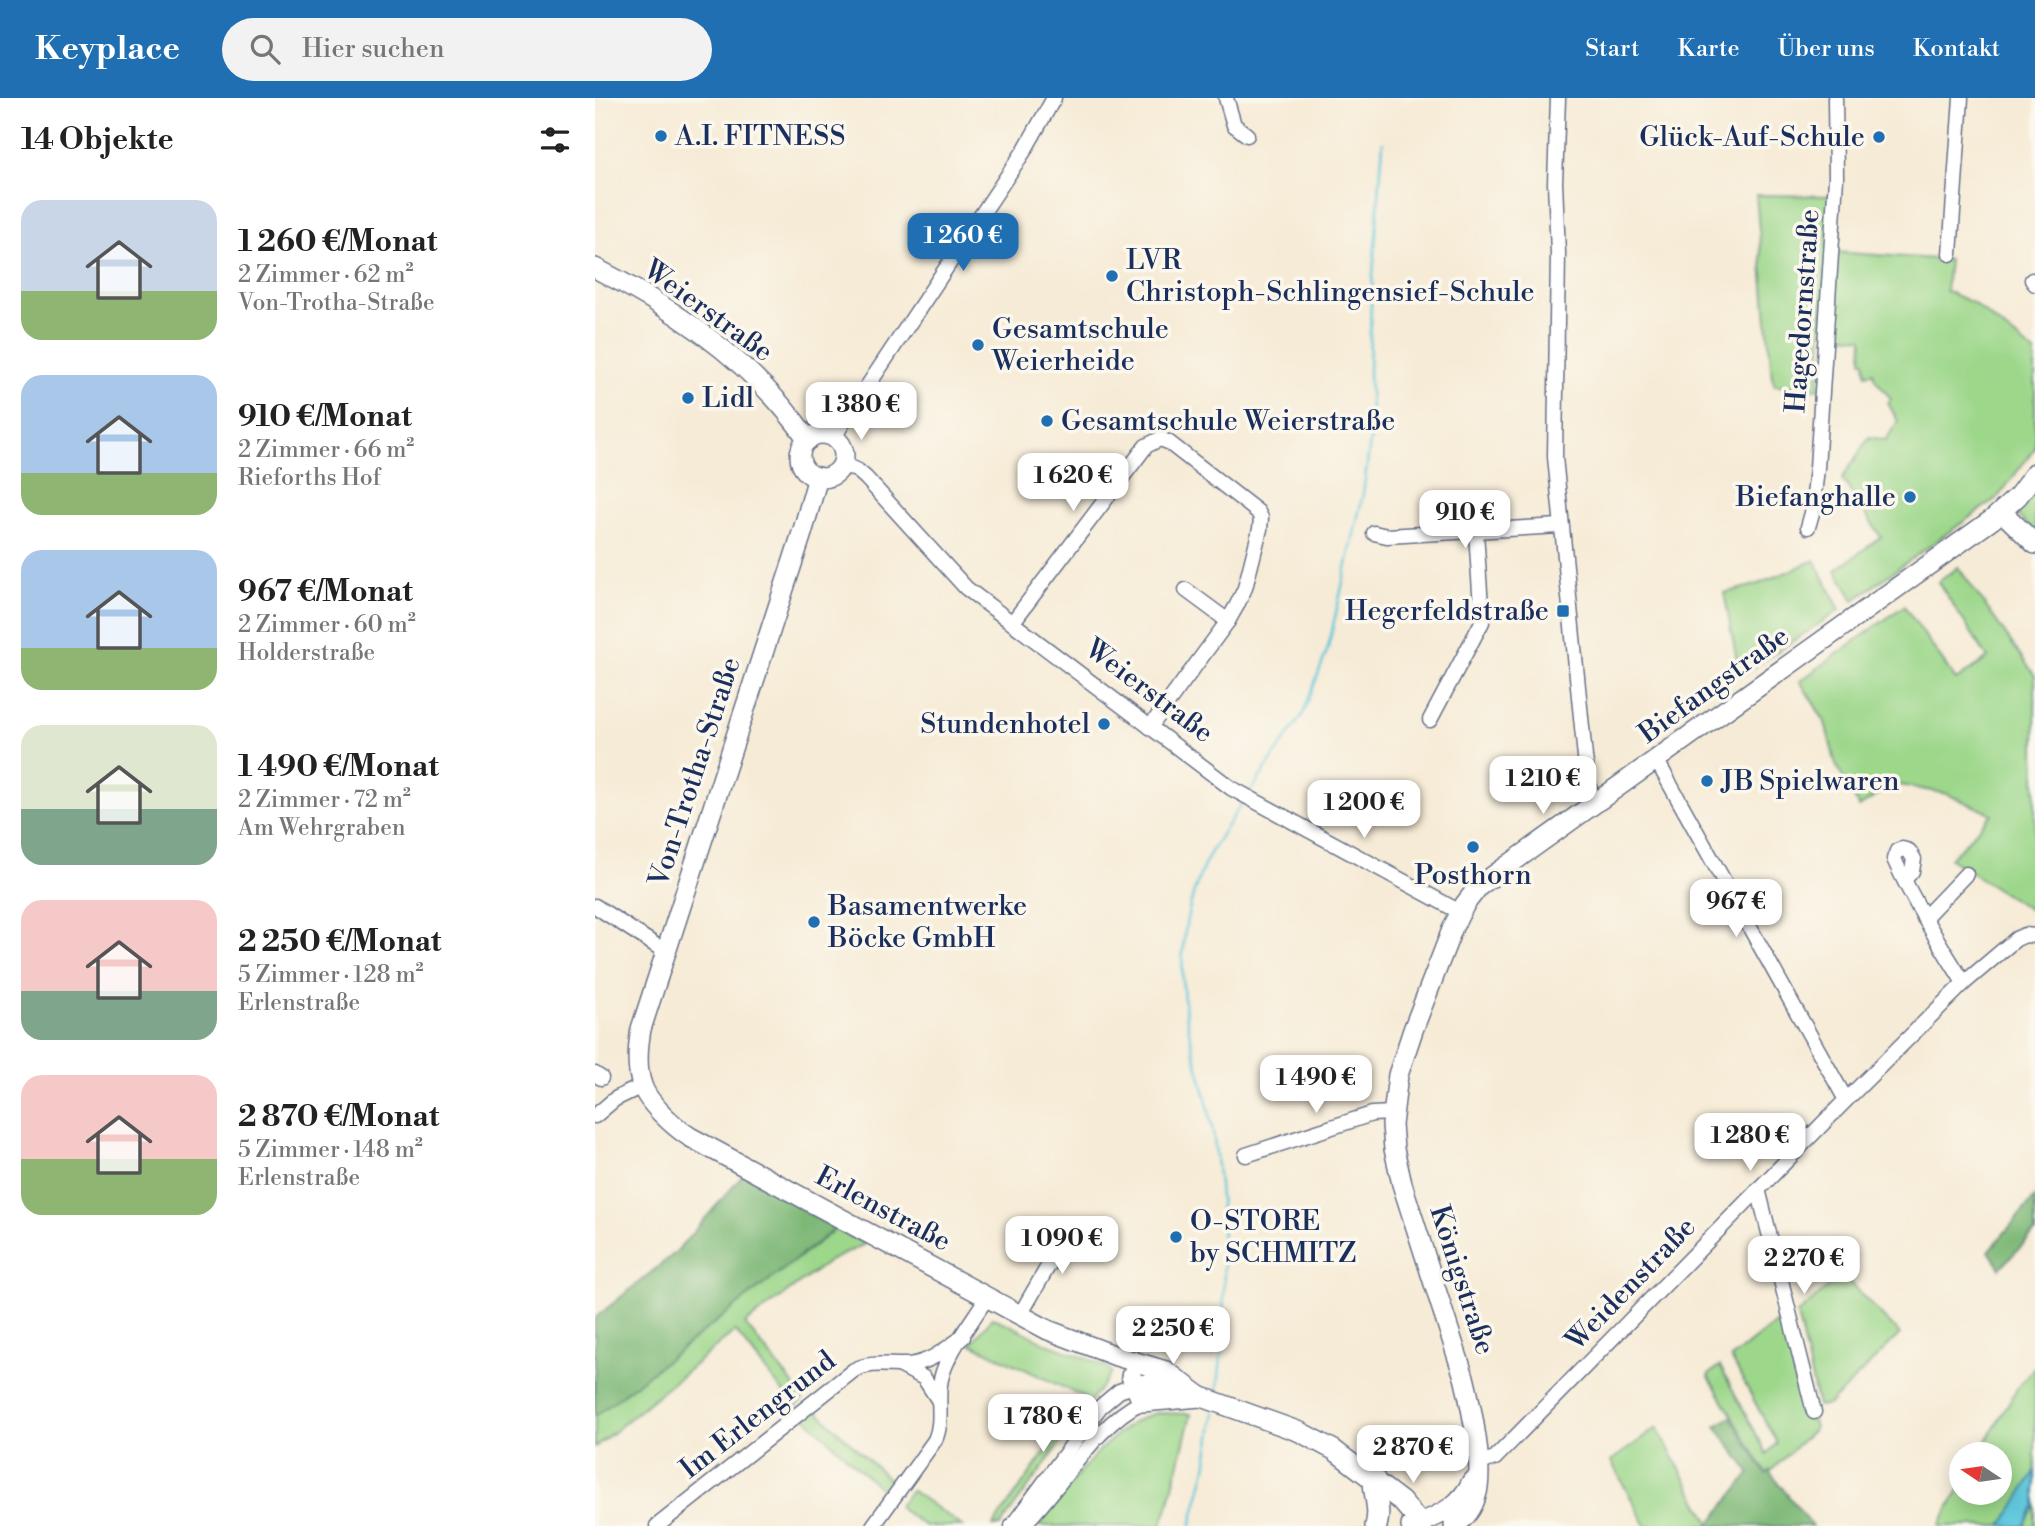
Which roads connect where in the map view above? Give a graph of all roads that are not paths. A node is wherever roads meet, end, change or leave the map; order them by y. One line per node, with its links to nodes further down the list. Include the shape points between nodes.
1 (1054, 98): 9 (street, via 1024,151)
2 (1226, 98): 6 (street, via 1234,125)
3 (1559, 98): 15 (street, via 1555,451)
4 (1835, 98): 16 (street, Hagedornstraße, via 1836,178 1817,468)
5 (1961, 98): 7 (street)
6 (1247, 135)
7 (1950, 254)
8 (595, 268): 10 (main road, Weierstraße, via 671,312 726,352 777,399)
9 (833, 438): 10 (main road, via 820,435); 11 (main road, via 842,448)
10 (808, 440): 13 (main road, via 801,461 807,472)
11 (843, 464): 13 (main road, via 833,475); 22 (street, Weierstraße, via 866,478 966,588)
12 (2035, 473): 14 (main road, Biefangstraße)
13 (818, 477): 33 (main road, Von-Trotha-Straße)
14 (2002, 512): 19 (main road); 25 (main road, Biefangstraße)
15 (1560, 526): 17 (street); 26 (street, via 1585,757)
16 (1808, 527)
17 (1476, 532): 18 (street); 23 (street, via 1482,622)
18 (1374, 533)
19 (2035, 544)
20 (1187, 590): 21 (street)
21 (1228, 621): 22 (street, via 1245,588 1261,518 1160,439 1146,446); 24 (street)
22 (1012, 623): 24 (street, Weierstraße)
23 (1430, 720)
24 (1150, 727): 30 (street, Weierstraße, via 1251,800)
25 (1657, 761): 26 (main road, Biefangstraße); 36 (street)
26 (1596, 803): 30 (main road, Biefangstraße, via 1479,886)
27 (1966, 874): 31 (street)
28 (1904, 880): 31 (street)
29 (595, 906): 33 (street)
30 (1460, 912): 37 (main road, Biefangstraße, via 1405,1052)
31 (1924, 918): 34 (street)
32 (2035, 936): 34 (street, Weidenstraße, via 2016,939)
33 (666, 952): 35 (main road, Von-Trotha-Straße, via 640,1037)
34 (1964, 983): 36 (street, Weidenstraße)
35 (642, 1086): 38 (street, via 615,1099); 42 (main road, Erlenstraße, via 668,1121 690,1137)
36 (1846, 1100): 40 (street, Weidenstraße)
37 (1392, 1113): 39 (street, via 1372,1114); 51 (main road, Königstraße, via 1399,1173 1470,1401)
38 (595, 1116)
39 (1246, 1155)
40 (1758, 1189): 50 (street); 51 (street, Weidenstraße, via 1495,1458)
41 (1094, 1227): 43 (street, via 1054,1256)
42 (987, 1297): 43 (main road, Erlenstraße); 44 (street, Im Erlengrund)
43 (1020, 1315): 45 (main road, Erlenstraße)
44 (963, 1337): 46 (street, Im Erlengrund, via 928,1360); 49 (street, Im Erlengrund, via 944,1368)
45 (1116, 1356): 47 (main road); 48 (main road, Erlenstraße, via 1166,1371)
46 (897, 1365): 49 (street, via 925,1378); 55 (street, Im Erlengrund, via 873,1364 854,1370)
47 (1139, 1393): 48 (main road, Erlenstraße); 57 (street, via 1118,1392 1100,1408); 58 (street)
48 (1201, 1397): 52 (main road, Erlenstraße, via 1300,1432)
49 (939, 1402): 56 (street, Im Erlengrund, via 940,1427 935,1440)
50 (1814, 1412)
51 (1477, 1464): 53 (main road, Königstraße, via 1477,1493); 54 (main road, Königstraße, via 1461,1499)
52 (1374, 1479): 54 (main road, Erlenstraße, via 1401,1502); 59 (highway, via 1379,1510)
53 (1461, 1523)
54 (1418, 1525)
55 (657, 1526)
56 (873, 1526)
57 (1012, 1526)
58 (1023, 1526)
59 (1376, 1526)

